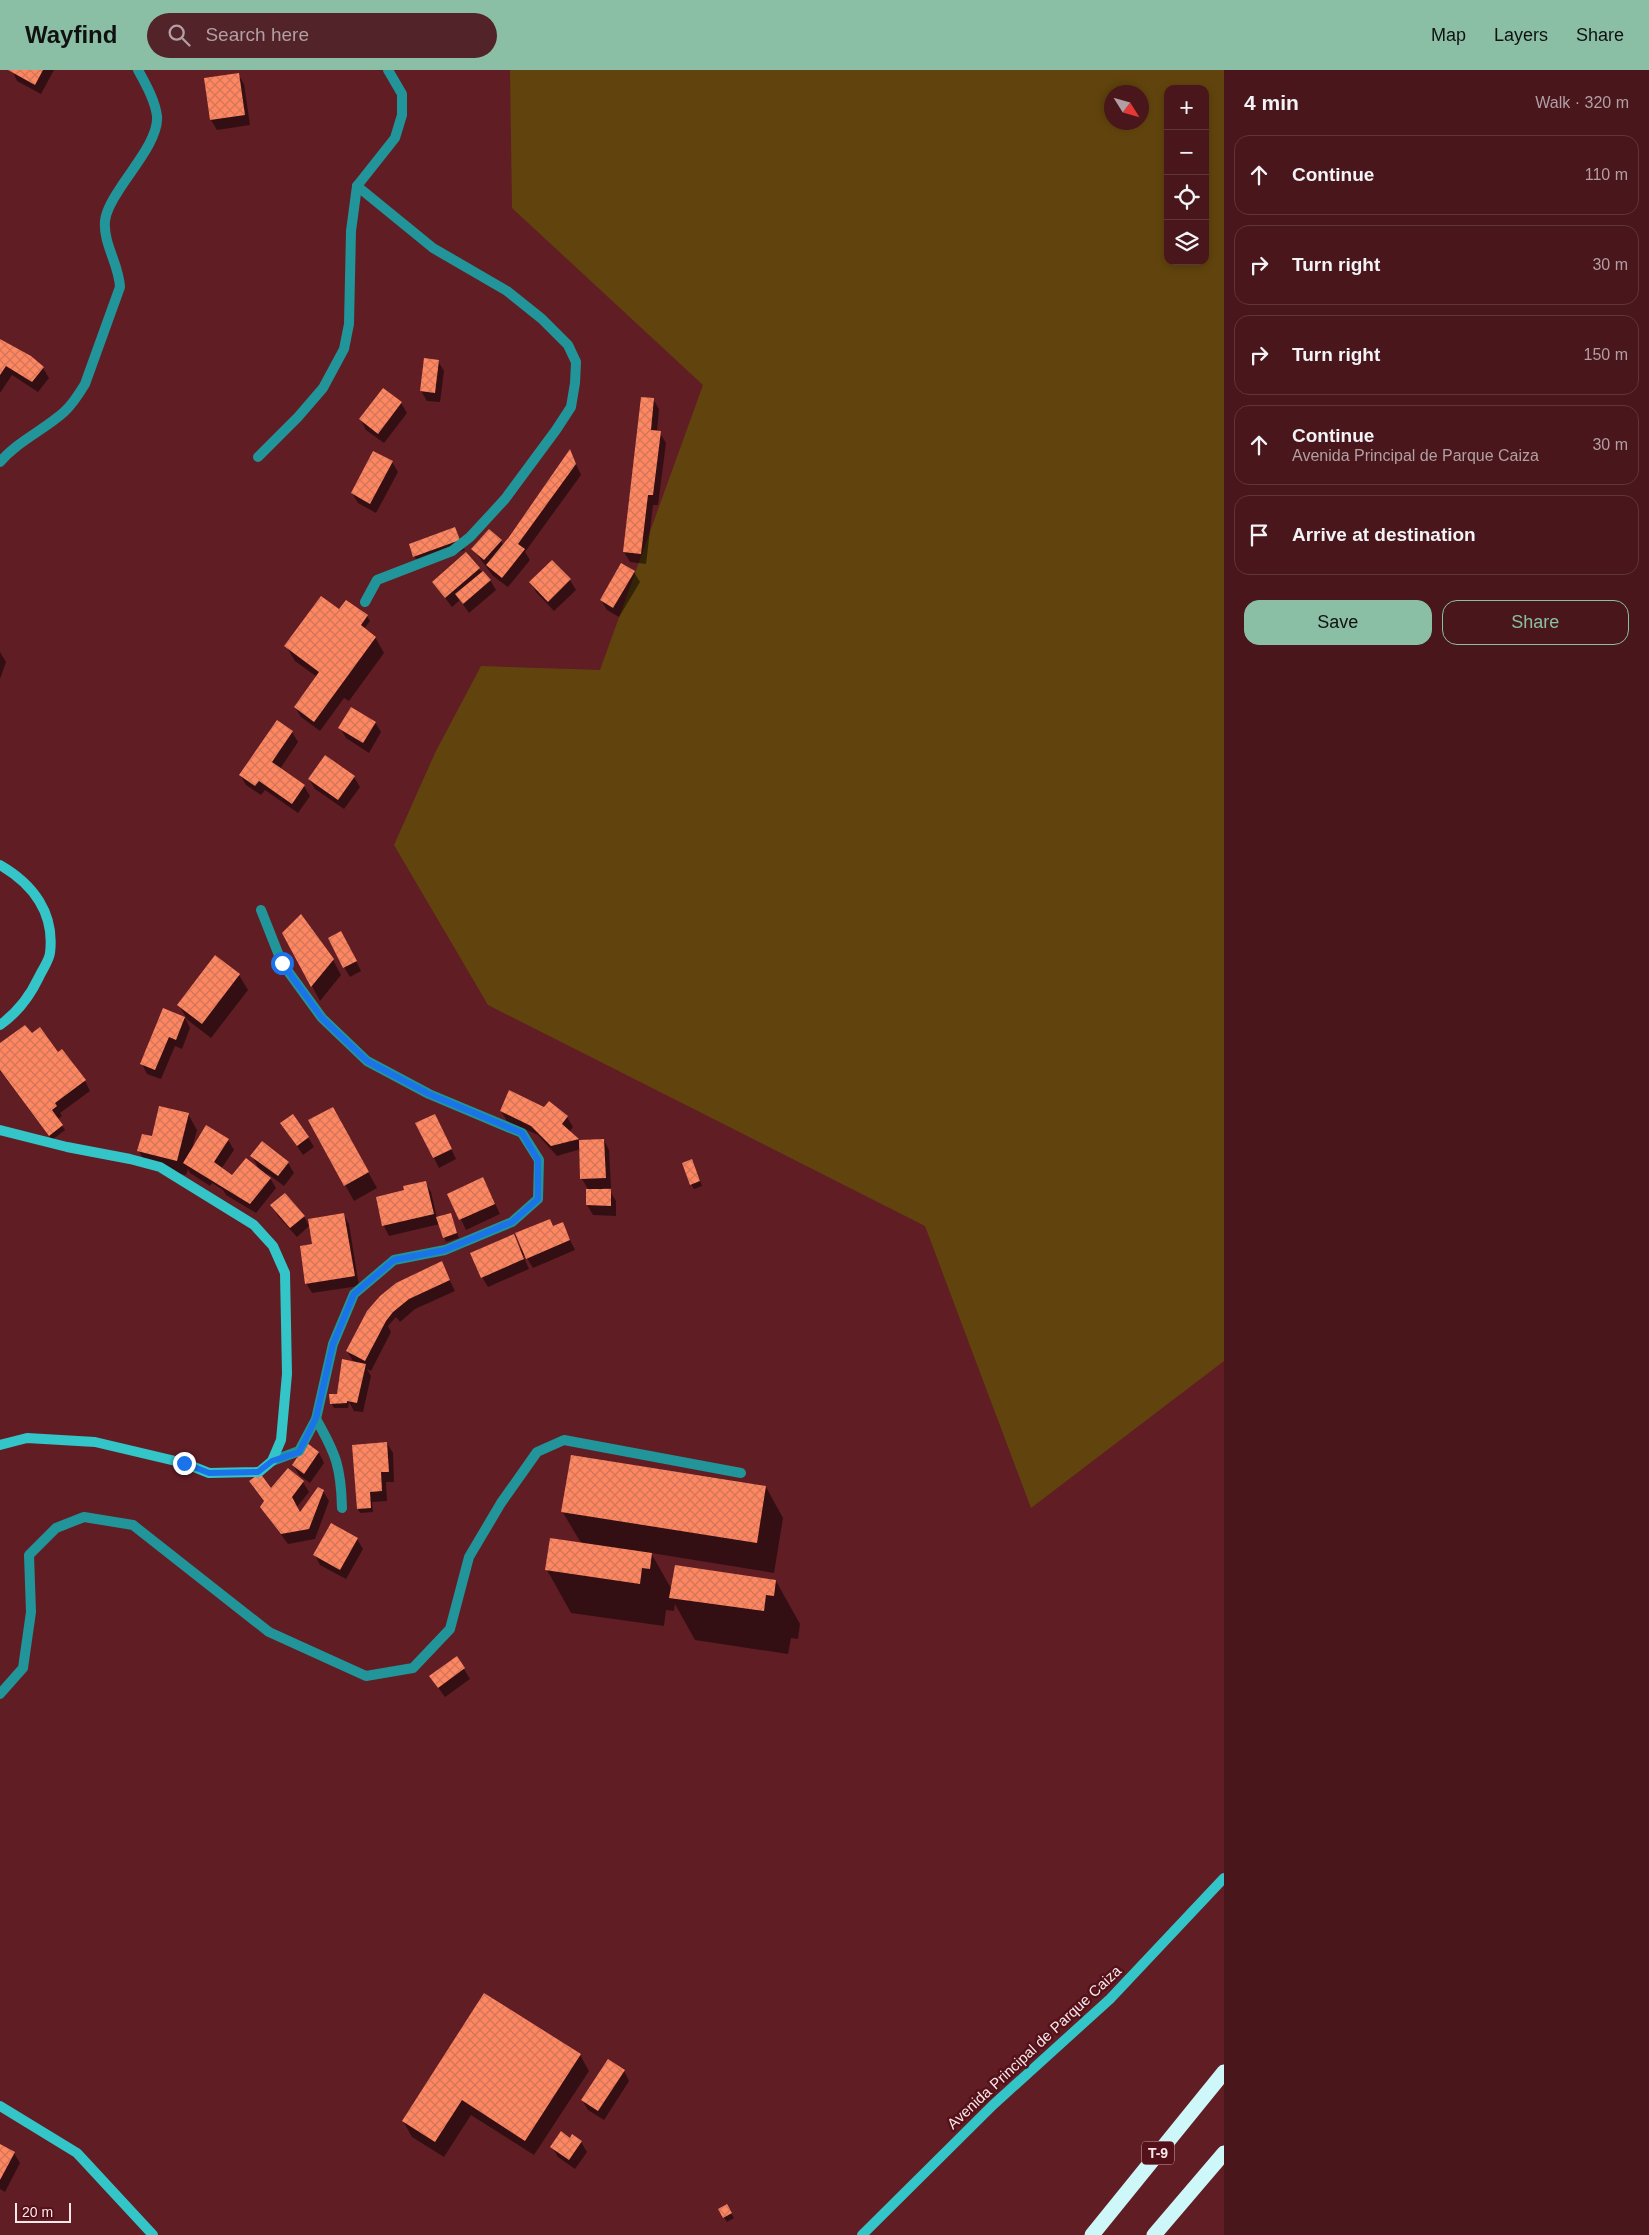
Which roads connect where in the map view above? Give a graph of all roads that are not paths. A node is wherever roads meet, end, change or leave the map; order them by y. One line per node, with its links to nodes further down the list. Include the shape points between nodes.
1 (138, 70): 5 (street, via 157,117 153,135 110,204 105,220 106,238 119,274 120,287 85,384 76,398 64,412)
2 (388, 70): 3 (street, via 402,94 402,115 395,138)
3 (357, 186): 4 (street, via 344,349 323,388); 6 (street, via 434,248 507,291 542,319 568,345 576,362 571,407 505,499 470,537 452,551 377,580)
4 (258, 457)
5 (0, 462)
6 (365, 602)
7 (0, 865): 9 (street, via 17,875 40,899 50,925 50,955 32,991)
8 (261, 910): 11 (street, via 282,963 322,1018 367,1061 429,1094 522,1133 538,1160 538,1199 512,1222 445,1250 394,1260 354,1294 333,1344)
9 (0, 1025)
10 (0, 1130): 13 (street, via 160,1167 254,1225 273,1246 285,1273 287,1374 281,1440)
11 (316, 1418): 13 (street, via 299,1452); 15 (street, via 333,1448 341,1477)
12 (0, 1445): 13 (street, via 27,1438 95,1442 184,1463 209,1473 258,1472)
13 (272, 1461)
14 (741, 1473): 16 (street, via 564,1440 537,1452 501,1503 470,1557 450,1629 413,1668 366,1676 269,1632 133,1525 84,1517 56,1528 29,1555 31,1612 23,1668)
15 (342, 1508)
16 (0, 1694)
17 (1224, 1878): 22 (street, Avenida Principal de Parque Caiza, via 1110,1999 993,2105)
18 (1224, 2072): 23 (highway, T-9)
19 (0, 2106): 21 (street, via 77,2153)
20 (1224, 2153): 24 (highway)
21 (153, 2235)
22 (862, 2235)
23 (1092, 2235)
24 (1154, 2235)

